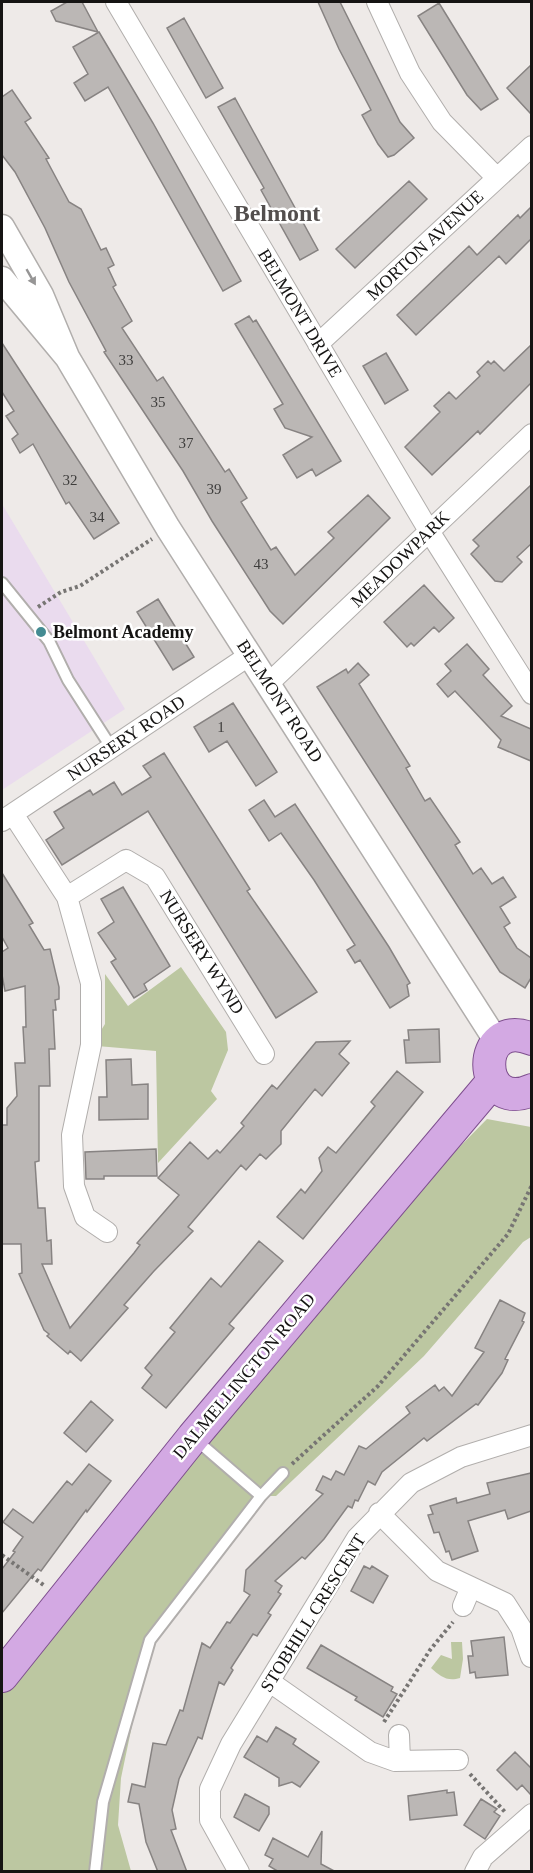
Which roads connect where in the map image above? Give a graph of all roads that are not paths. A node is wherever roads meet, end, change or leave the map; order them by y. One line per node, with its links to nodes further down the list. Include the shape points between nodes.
1 (116, 2): 7 (street, BELMONT DRIVE)
2 (377, 2): 4 (street, via 410,73 442,122)
3 (531, 146): 4 (street, MORTON AVENUE)
4 (497, 178): 7 (street, MORTON AVENUE)
5 (2, 227): 8 (street, BELMONT ROAD, one-way to 8, via 41,295)
6 (2, 279): 8 (street, BELMONT ROAD)
7 (318, 344): 10 (street, BELMONT DRIVE)
8 (67, 357): 12 (street, BELMONT ROAD, via 168,528)
9 (531, 435): 10 (street, MEADOWPARK)
10 (429, 531): 13 (street, MEADOWPARK); 14 (street, BELMONT DRIVE)
11 (2, 583): 15 (lane, via 50,641 68,680)
12 (250, 655): 13 (street, BELMONT ROAD); 15 (street, NURSERY ROAD)
13 (269, 683): 19 (street, BELMONT ROAD)
14 (531, 694)
15 (111, 747): 16 (street, NURSERY ROAD)
16 (7, 817): 17 (street)
17 (68, 897): 20 (street, NURSERY WYND, via 126,860 155,877); 23 (street, via 91,983 91,1045 72,1135 74,1186 85,1217)
18 (531, 1039): 19 (main road, via 518,1035)
19 (497, 1042): 21 (main road, via 488,1065)
20 (264, 1054)
21 (493, 1081): 22 (main road, via 510,1093); 25 (main road, DALMELLINGTON ROAD)
22 (531, 1090)
23 (107, 1232)
24 (531, 1435): 28 (street, STOBHILL CRESCENT, via 461,1457 411,1483)
25 (193, 1437): 27 (lane); 32 (main road, DALMELLINGTON ROAD)
26 (283, 1473): 27 (lane)
27 (261, 1496): 38 (lane, via 150,1640 103,1802)
28 (379, 1513): 29 (street, via 436,1571); 33 (street, STOBHILL CRESCENT, via 357,1538)
29 (471, 1587): 30 (street); 31 (street, via 505,1603 521,1628)
30 (463, 1606)
31 (531, 1657)
32 (2, 1676)
33 (270, 1682): 36 (street, via 370,1752); 39 (street, STOBHILL CRESCENT, via 231,1744 210,1789 210,1820)
34 (399, 1735): 36 (street)
35 (458, 1760): 36 (street)
36 (400, 1761)
37 (525, 1820): 40 (street, via 483,1857)
38 (95, 1872)
39 (239, 1872)
40 (475, 1872)

